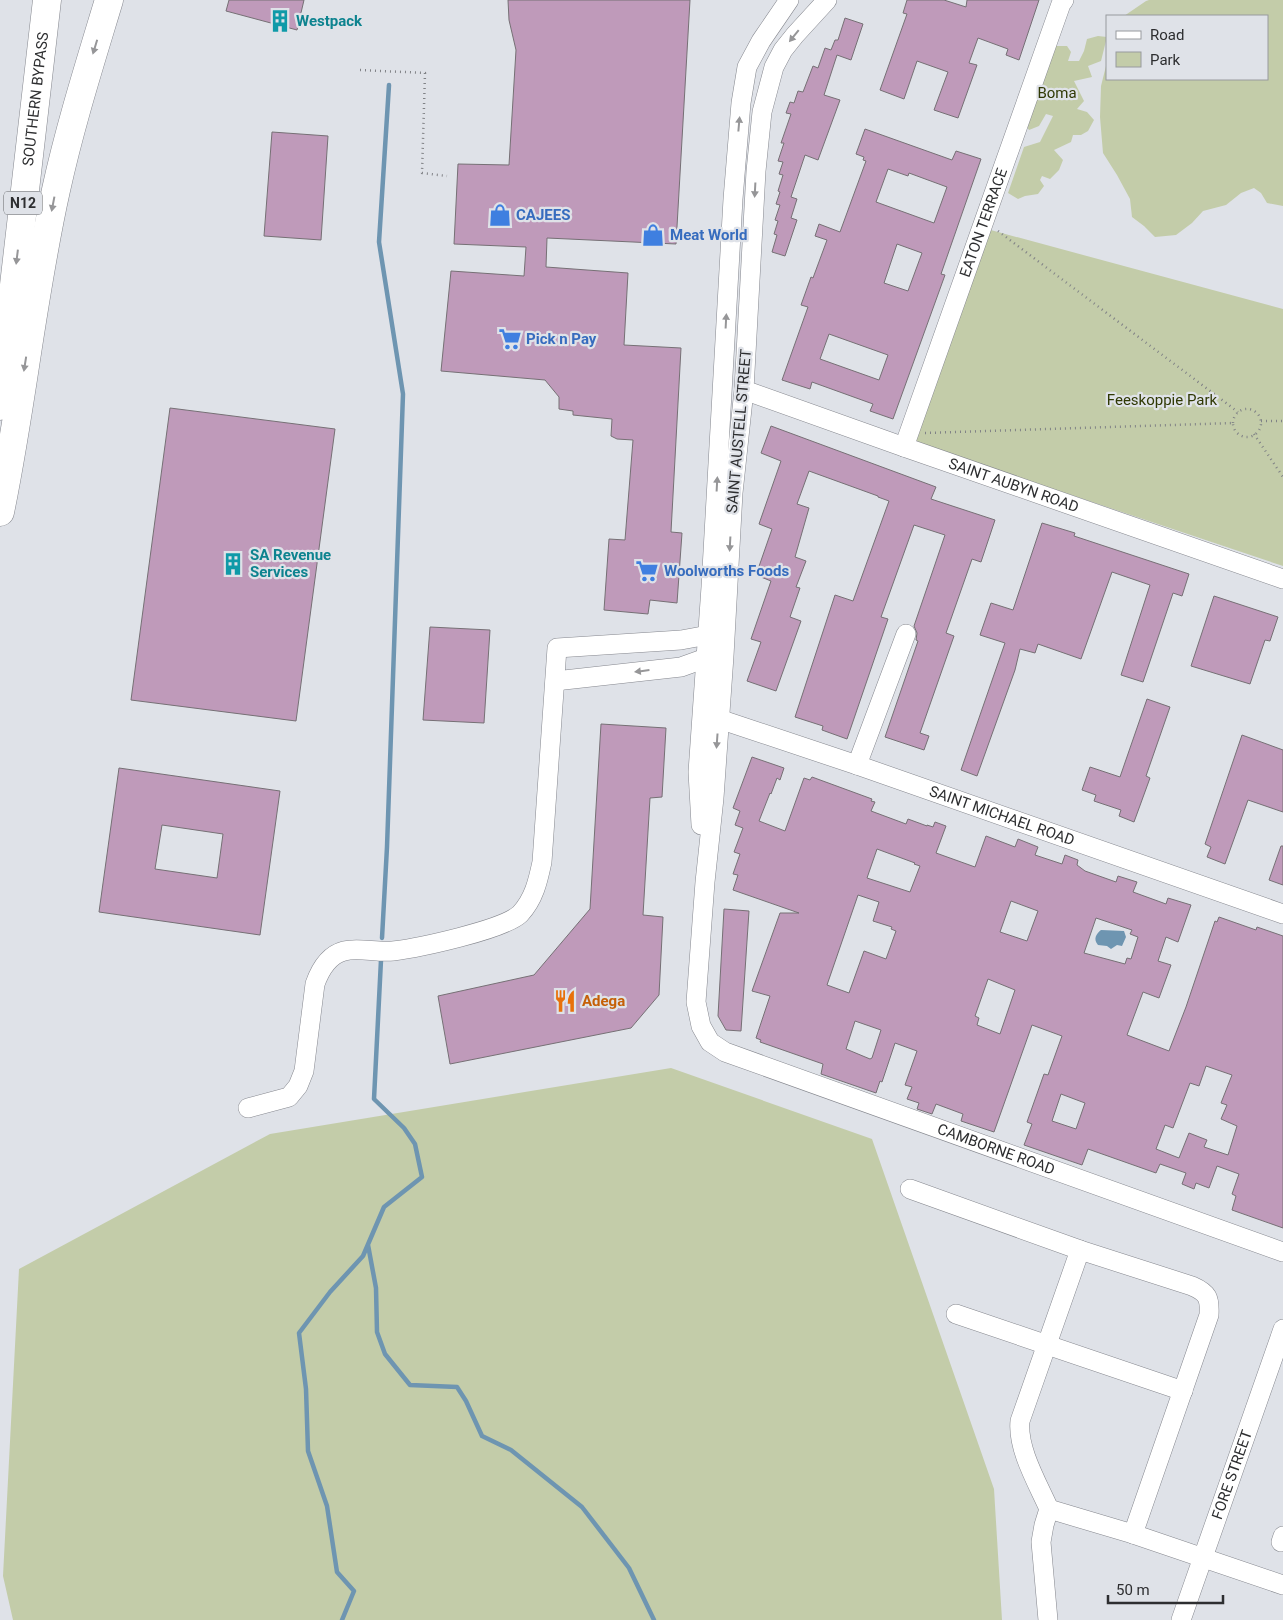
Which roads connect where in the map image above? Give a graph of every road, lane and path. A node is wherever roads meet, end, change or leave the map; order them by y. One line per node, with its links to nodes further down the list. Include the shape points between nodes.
1 (47, 0): 10 (highway, SOUTHERN BYPASS / N12, one-way to 10)
2 (109, 0): 18 (highway, one-way to 18, via 56,190)
3 (789, 0): 20 (street, SAINT AUSTELL STREET, one-way to 3, via 741,104 747,67)
4 (827, 0): 9 (street, SAINT AUSTELL STREET, one-way to 9, via 783,50 774,67 762,112)
5 (1064, 0): 8 (street, EATON TERRACE)
6 (360, 70): 7 (path, via 425,73 422,173)
7 (447, 176)
8 (984, 220): 11 (path); 16 (street, EATON TERRACE)
9 (744, 390): 16 (street, SAINT AUBYN ROAD); 21 (street, SAINT AUSTELL STREET, one-way to 21)
10 (0, 406)
11 (1238, 412): 12 (path, via 1246,409 1255,411); 14 (path)
12 (1261, 421): 13 (path); 15 (path, via 1259,430)
13 (1283, 421)
14 (1234, 423): 15 (path, via 1242,436); 16 (path)
15 (1254, 434): 17 (path)
16 (906, 440): 19 (street, SAINT AUBYN ROAD)
17 (1283, 476)
18 (0, 512)
19 (1283, 579)
20 (711, 587): 21 (street, SAINT AUSTELL STREET); 23 (street, via 708,606 697,626)
21 (716, 633): 23 (street); 24 (street, SAINT AUSTELL STREET)
22 (906, 634): 28 (street)
23 (654, 641): 26 (street, via 556,648)
24 (715, 657): 25 (street); 27 (street, SAINT AUSTELL STREET)
25 (681, 667): 26 (street, one-way to 26); 27 (street, via 699,680)
26 (555, 681): 31 (street, via 542,862 536,890 519,914 499,926 446,940 392,951 344,951 335,955 319,973 304,1071 298,1086 289,1097)
27 (711, 714): 28 (street, SAINT MICHAEL ROAD); 30 (street, SAINT AUSTELL STREET, via 714,798 696,1002 701,1026)
28 (857, 765): 29 (street, SAINT MICHAEL ROAD)
29 (1283, 914)
30 (710, 1042): 34 (street, CAMBORNE ROAD, via 725,1052)
31 (248, 1108)
32 (910, 1189): 33 (street)
33 (1080, 1250): 37 (street); 38 (street, via 1192,1286 1207,1295 1209,1315)
34 (1283, 1252)
35 (956, 1314): 37 (street)
36 (1283, 1329): 41 (street, FORE STREET)
37 (1046, 1344): 38 (street); 39 (street, via 1020,1421 1020,1437)
38 (1183, 1391): 40 (street)
39 (1049, 1509): 40 (street); 43 (street, via 1041,1542)
40 (1133, 1534): 41 (street)
41 (1203, 1557): 42 (street); 44 (street, FORE STREET)
42 (1283, 1585)
43 (1048, 1620)
44 (1181, 1620)

